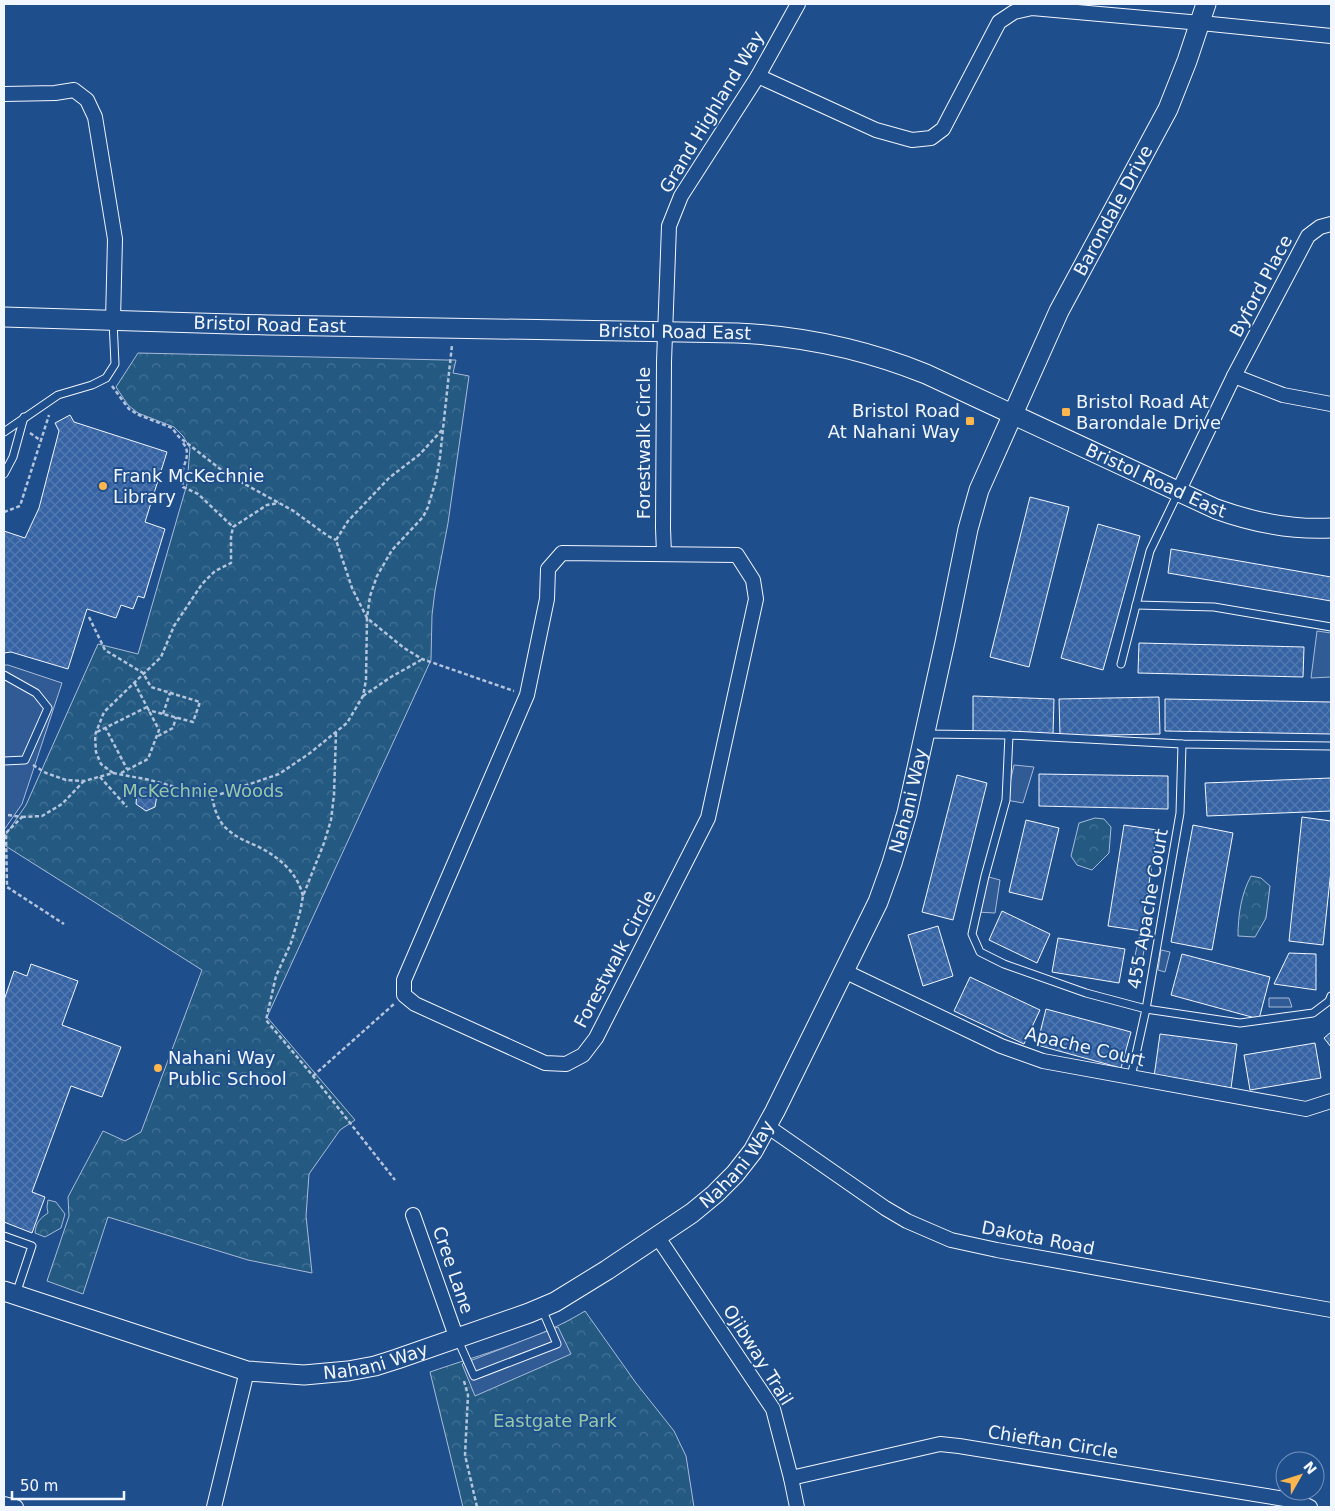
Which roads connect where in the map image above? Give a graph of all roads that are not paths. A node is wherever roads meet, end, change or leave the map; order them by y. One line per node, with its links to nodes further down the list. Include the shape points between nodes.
1 (798, 4): 5 (street, Grand Highland Way)
2 (1206, 4): 3 (street, Barondale Drive)
3 (1201, 23): 4 (street); 5 (street, via 1032,8 1014,12 999,22 943,130 931,138 912,140 876,130); 13 (street, Barondale Drive, via 1168,109 1059,311)
4 (1331, 36)
5 (758, 76): 10 (street, Grand Highland Way, via 681,196 669,226)
6 (4, 94): 9 (street, via 74,90 87,100 95,117 115,239)
7 (1331, 224): 11 (street, Byford Place, via 1308,236)
8 (4, 317): 9 (street, Bristol Road East)
9 (113, 320): 10 (street, Bristol Road East); 14 (lane, via 115,364 106,378 58,394)
10 (664, 332): 13 (street, Bristol Road East, via 785,336 827,343 906,366); 21 (street, Forestwalk Circle)
11 (1234, 376): 12 (street, via 1283,395); 17 (street, Byford Place)
12 (1331, 404)
13 (1013, 415): 17 (street, Bristol Road East); 26 (street, Nahani Way, via 986,472 970,519)
14 (24, 417): 15 (lane); 16 (lane, via 13,457)
15 (4, 432)
16 (4, 474)
17 (1178, 492): 19 (street, Bristol Road East, via 1240,518); 22 (lane, via 1150,551)
18 (1331, 528): 19 (street, Bristol Road East)
19 (1310, 529): 20 (street, Bristol Road East)
20 (1331, 539)
21 (664, 554): 21 (street, Forestwalk Circle, via 737,555 753,580 756,598 708,818 596,1038 582,1055 566,1064 545,1063 415,1004 404,995 404,980 527,696 547,599 548,570 562,553)
22 (1136, 605): 23 (lane, via 1214,607); 24 (lane)
23 (1331, 627)
24 (1121, 664)
25 (4, 675): 30 (lane, via 36,693 48,708 25,760)
26 (924, 734): 27 (lane); 31 (street, Nahani Way, via 907,813 892,863 876,907)
27 (1009, 735): 28 (lane); 33 (lane, via 1006,800 972,934 980,952 1004,964 1086,993)
28 (1182, 744): 29 (lane); 33 (lane, 455 Apache Court, via 1180,813)
29 (1331, 746)
30 (4, 762)
31 (844, 971): 34 (street, Apache Court, via 1016,1052 1043,1061); 36 (street, Nahani Way)
32 (1331, 996): 33 (lane, via 1313,1014 1240,1024)
33 (1146, 1008): 34 (lane, 455 Apache Court)
34 (1131, 1078): 35 (street, Apache Court, via 1306,1109)
35 (1331, 1101)
36 (767, 1126): 39 (street, Nahani Way, via 753,1150 722,1188); 42 (street, Dakota Road, via 885,1208 920,1228 951,1240)
37 (413, 1215): 43 (street, Cree Lane)
38 (4, 1236): 40 (lane, via 32,1246)
39 (657, 1236): 41 (street, Nahani Way, via 578,1289); 45 (street, Ojibway Trail, via 773,1409)
40 (10, 1293): 44 (street, Nahani Way)
41 (542, 1308): 43 (street, Nahani Way); 43 (lane, via 557,1344 474,1376)
42 (1331, 1310)
43 (457, 1339): 44 (street, Nahani Way, via 375,1366 348,1371 304,1375)
44 (247, 1371): 48 (street)
45 (791, 1478): 49 (street, Ojibway Trail); 50 (street, Chieftan Circle, via 940,1444 1296,1501)
46 (4, 1504): 47 (street)
47 (16, 1507)
48 (214, 1507)
49 (797, 1507)
50 (1310, 1507)

